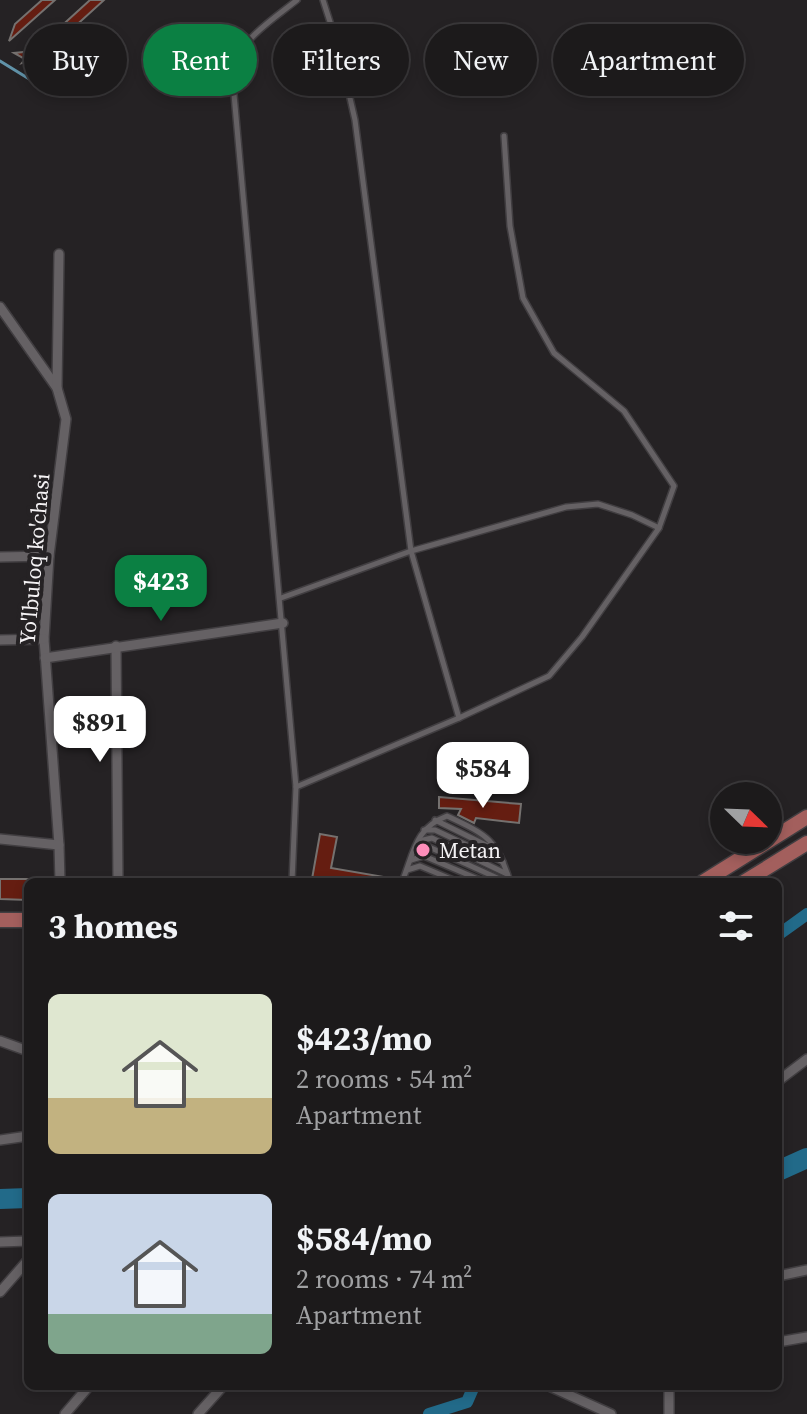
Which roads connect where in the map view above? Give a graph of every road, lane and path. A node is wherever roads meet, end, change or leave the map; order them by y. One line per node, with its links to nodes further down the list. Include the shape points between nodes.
1 (297, 0): 11 (lane, via 244,43 232,72)
2 (323, 0): 8 (lane, via 355,120)
3 (504, 136): 7 (lane, via 510,226 523,298 554,353 624,411 674,486)
4 (59, 254): 6 (street)
5 (0, 307): 6 (street, Yo'lbuloq ko'chasi)
6 (57, 388): 9 (street, Yo'lbuloq ko'chasi, via 66,419)
7 (659, 528): 8 (lane, via 598,504 566,507); 17 (lane, via 549,676)
8 (411, 551): 11 (lane); 17 (lane)
9 (49, 556): 10 (street); 13 (street, Yo'lbuloq ko'chasi)
10 (0, 557)
11 (281, 598): 12 (lane)
12 (283, 623): 15 (street); 18 (lane)
13 (44, 639): 14 (street); 16 (street, Yo'lbuloq ko'chasi)
14 (0, 640)
15 (116, 646): 16 (street); 31 (street)
16 (45, 658): 24 (street, Yo'lbuloq ko'chasi)
17 (459, 718): 18 (lane)
18 (296, 787): 32 (lane)
19 (807, 817): 38 (main road)
20 (423, 830): 22 (lane); 27 (lane, via 435,830); 27 (lane, via 447,816 480,832)
21 (0, 839): 24 (street)
22 (419, 841): 25 (lane); 29 (lane, via 432,838)
23 (807, 843): 39 (main road)
24 (59, 845): 30 (street, Yo'lbuloq ko'chasi)
25 (416, 848): 26 (lane); 36 (lane, via 429,847)
26 (411, 860): 28 (lane); 35 (lane, via 424,856)
27 (504, 862): 29 (lane)
28 (407, 870): 33 (lane); 34 (lane, via 420,866)
29 (508, 874): 37 (lane)
30 (60, 878)
31 (118, 878)
32 (292, 878)
33 (405, 878)
34 (448, 878)
35 (476, 878)
36 (499, 878)
37 (508, 878)
38 (709, 878)
39 (750, 878)
40 (0, 920): 41 (main road)
41 (24, 920)
42 (0, 1041): 43 (street)
43 (24, 1050)
44 (807, 1059): 45 (street)
45 (782, 1078)
46 (24, 1137): 47 (street)
47 (0, 1140)
48 (24, 1241): 49 (street)
49 (0, 1242)
50 (24, 1265): 53 (street)
51 (807, 1270): 52 (street)
52 (782, 1275)
53 (0, 1292)
54 (807, 1337): 55 (street)
55 (782, 1341)
56 (86, 1390): 60 (street)
57 (219, 1390): 61 (street)
58 (558, 1390): 62 (street)
59 (669, 1390): 63 (street)
60 (65, 1414)
61 (198, 1414)
62 (611, 1414)
63 (669, 1414)

